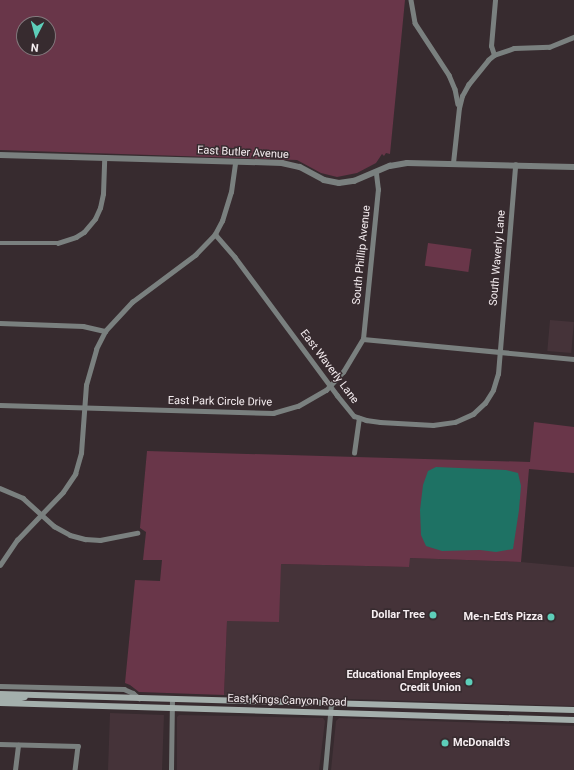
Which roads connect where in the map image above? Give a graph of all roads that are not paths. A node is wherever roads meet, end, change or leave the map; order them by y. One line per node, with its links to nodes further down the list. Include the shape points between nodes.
1 (411, 0): 5 (street, via 415,23 449,75)
2 (495, 0): 4 (street, via 491,46)
3 (574, 37): 4 (street, via 549,47 514,48)
4 (494, 55): 5 (street, via 468,85)
5 (459, 108): 9 (street)
6 (0, 155): 7 (street, East Butler Avenue)
7 (104, 158): 8 (street, East Butler Avenue); 14 (street, via 100,208 84,232 68,241 58,243)
8 (235, 162): 12 (street, East Butler Avenue, via 290,164 324,180 340,183); 13 (street, via 229,200)
9 (453, 163): 10 (street, East Butler Avenue); 12 (street, East Butler Avenue, via 401,164)
10 (515, 165): 11 (street, East Butler Avenue); 18 (street, South Waverly Lane)
11 (574, 167)
12 (376, 173): 17 (street, South Phillip Avenue, via 378,190)
13 (215, 234): 16 (street, via 195,255 132,302); 20 (street, East Waverly Lane)
14 (0, 243)
15 (0, 323): 16 (street, via 83,326)
16 (105, 331): 22 (street, via 92,361)
17 (363, 339): 18 (street); 20 (street, East Park Circle Drive, via 343,372)
18 (499, 352): 19 (street); 23 (street, East Waverly Lane, via 498,374 490,398 480,409 466,418 456,422 433,424)
19 (574, 359)
20 (331, 385): 22 (street, East Park Circle Drive, via 298,406 273,413); 23 (street, East Waverly Lane, via 350,411)
21 (0, 405): 22 (street, East Park Circle Drive)
22 (84, 407): 26 (street, via 81,453 75,474 63,492)
23 (359, 418): 24 (street)
24 (354, 453)
25 (0, 488): 26 (street, via 23,498)
26 (42, 514): 27 (street, via 62,531 85,539 106,539); 28 (street, via 17,540)
27 (137, 533)
28 (0, 564)
29 (0, 686): 33 (street, East Kings Canyon Road, via 124,689)
30 (0, 694): 31 (main road, East Kings Canyon Road)
31 (30, 695): 32 (main road, via 17,699); 33 (main road, East Kings Canyon Road)
32 (0, 699)
33 (140, 699): 34 (main road, East Kings Canyon Road)
34 (172, 700): 36 (main road, East Kings Canyon Road); 37 (street)
35 (0, 703): 37 (main road, East Kings Canyon Road)
36 (331, 704): 38 (main road, East Kings Canyon Road); 40 (street)
37 (172, 708): 40 (main road, East Kings Canyon Road); 47 (street)
38 (475, 708): 39 (main road, East Kings Canyon Road); 41 (main road, via 471,712 427,711)
39 (574, 710)
40 (331, 712): 41 (main road, East Kings Canyon Road); 48 (street)
41 (421, 715): 42 (main road, East Kings Canyon Road)
42 (574, 720)
43 (0, 744): 44 (street)
44 (18, 745): 45 (street); 46 (street, via 78,746)
45 (15, 770)
46 (75, 770)
47 (171, 770)
48 (325, 770)

